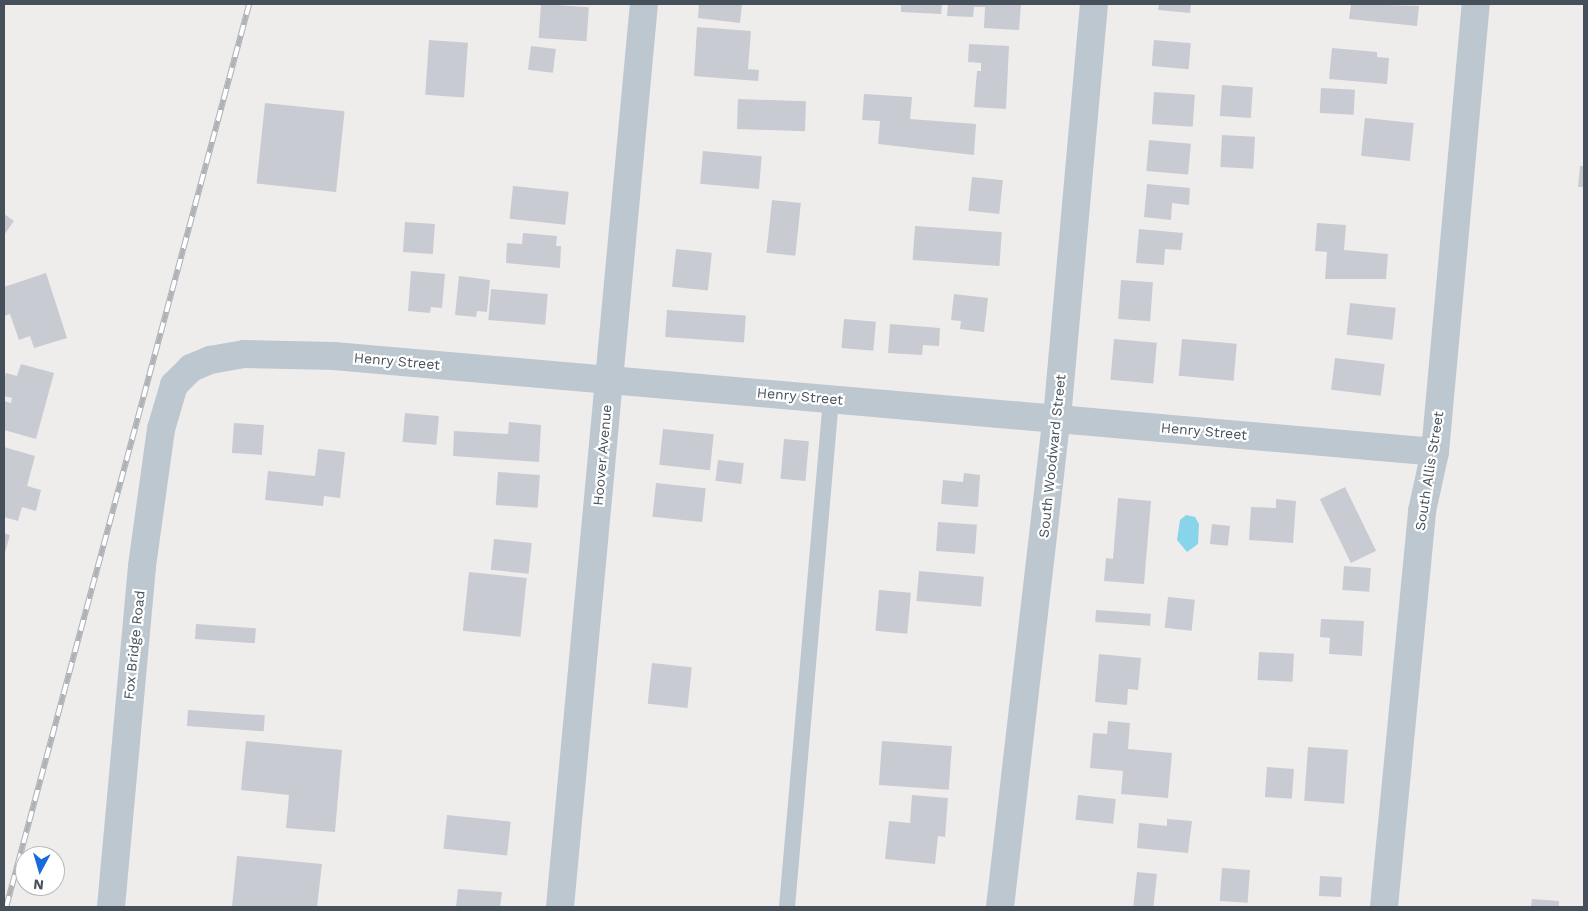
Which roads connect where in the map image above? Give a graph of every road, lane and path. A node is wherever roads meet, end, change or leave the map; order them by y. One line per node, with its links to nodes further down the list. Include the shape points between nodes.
1 (644, 4): 4 (street, Hoover Avenue)
2 (1094, 4): 7 (street, South Woodward Street)
3 (1476, 4): 8 (street, South Allis Street)
4 (608, 379): 5 (street, Henry Street, via 334,356 244,354 210,360 191,368); 6 (street, Henry Street); 10 (street, Hoover Avenue)
5 (174, 385): 9 (street, Fox Bridge Road, via 161,429 142,566)
6 (831, 399): 7 (street, Henry Street); 11 (lane)
7 (1057, 418): 8 (street, Henry Street); 12 (street, South Woodward Street)
8 (1435, 452): 13 (street, South Allis Street, via 1422,511)
9 (110, 907)
10 (560, 907)
11 (787, 907)
12 (1000, 907)
13 (1384, 907)

